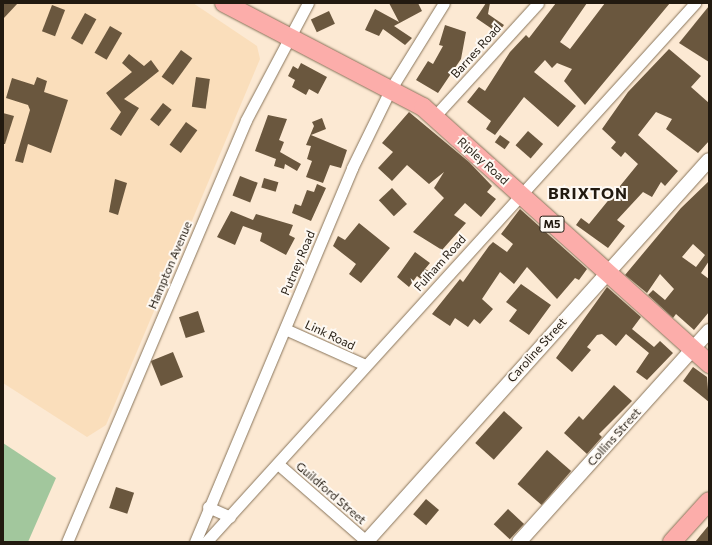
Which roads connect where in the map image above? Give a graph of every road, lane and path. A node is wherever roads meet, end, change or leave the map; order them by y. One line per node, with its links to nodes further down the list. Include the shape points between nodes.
1 (224, 3): 6 (main road, Ripley Road / M5)
2 (308, 3): 6 (street, Hampton Avenue)
3 (444, 3): 7 (street, Putney Road)
4 (538, 3): 8 (street, Barnes Road)
5 (695, 3): 10 (street, Fulham Road)
6 (289, 37): 7 (main road, Ripley Road / M5); 22 (street, Hampton Avenue, via 246,120)
7 (390, 90): 8 (main road, Ripley Road / M5); 12 (street, Putney Road, via 352,168)
8 (434, 117): 10 (main road, Ripley Road / M5)
9 (709, 160): 11 (street, Caroline Street)
10 (520, 195): 11 (main road, Ripley Road / M5); 16 (street, Fulham Road)
11 (606, 273): 14 (main road, Ripley Road / M5); 25 (street, Caroline Street)
12 (285, 328): 16 (street, Link Road); 19 (street, Putney Road)
13 (709, 331): 14 (street, Collins Street)
14 (692, 350): 15 (main road, Ripley Road / M5); 26 (street, Collins Street)
15 (709, 364)
16 (365, 365): 17 (street, Fulham Road)
17 (278, 464): 21 (street, Fulham Road); 25 (street, Guildford Street)
18 (709, 501): 27 (main road)
19 (208, 507): 21 (street); 23 (street, Putney Road)
20 (709, 514): 28 (main road)
21 (230, 518): 24 (street, Fulham Road)
22 (67, 542)
23 (195, 542)
24 (206, 542)
25 (366, 542)
26 (519, 542)
27 (672, 542)
28 (684, 542)

